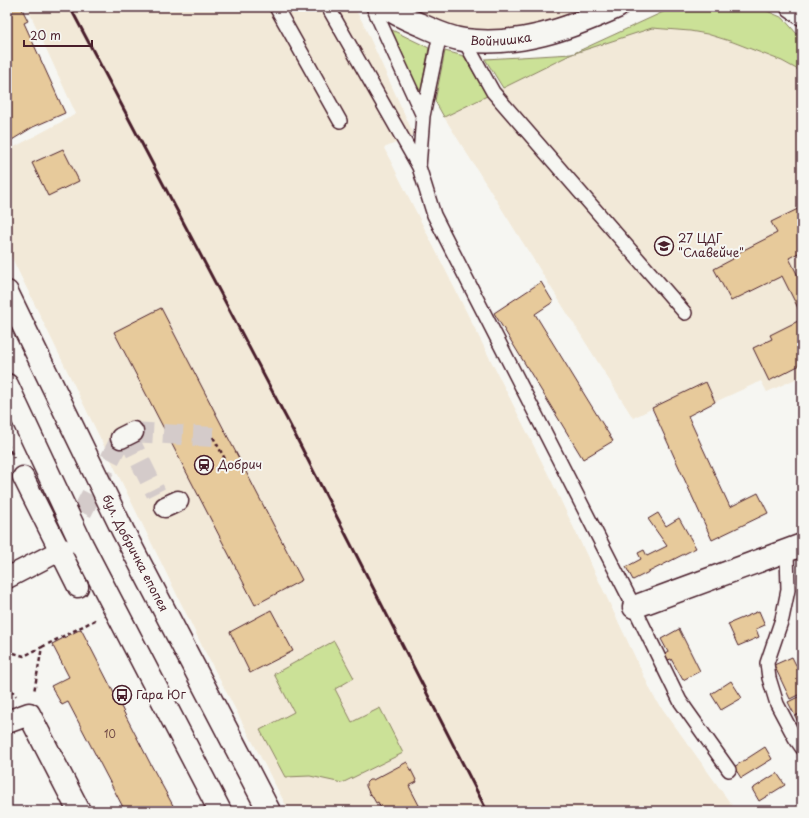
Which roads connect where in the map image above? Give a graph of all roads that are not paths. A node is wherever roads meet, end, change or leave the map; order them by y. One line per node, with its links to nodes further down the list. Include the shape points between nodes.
1 (276, 7): 11 (lane)
2 (328, 7): 12 (lane)
3 (373, 7): 10 (lane)
4 (386, 7): 8 (main road, Войнишка)
5 (617, 7): 9 (main road, Войнишка, via 585,22 554,32 520,39)
6 (792, 7): 7 (main road)
7 (802, 14)
8 (440, 34): 9 (main road, Войнишка); 10 (lane)
9 (464, 40): 14 (lane, via 494,92)
10 (423, 116): 12 (lane)
11 (340, 121)
12 (419, 168): 21 (lane, via 434,215)
13 (7, 292): 27 (main road, бул. Добричка епопея, via 122,531)
14 (685, 313)
15 (7, 385): 26 (main road, via 82,545)
16 (23, 477): 18 (street)
17 (794, 548): 21 (main road); 23 (lane, via 782,619 767,662 777,704)
18 (62, 550): 19 (street); 20 (street)
19 (7, 578)
20 (78, 587)
21 (634, 607): 24 (lane, via 680,701)
22 (7, 722): 25 (main road, via 30,714)
23 (802, 748)
24 (729, 770)
25 (79, 811)
26 (220, 811)
27 (269, 811)

